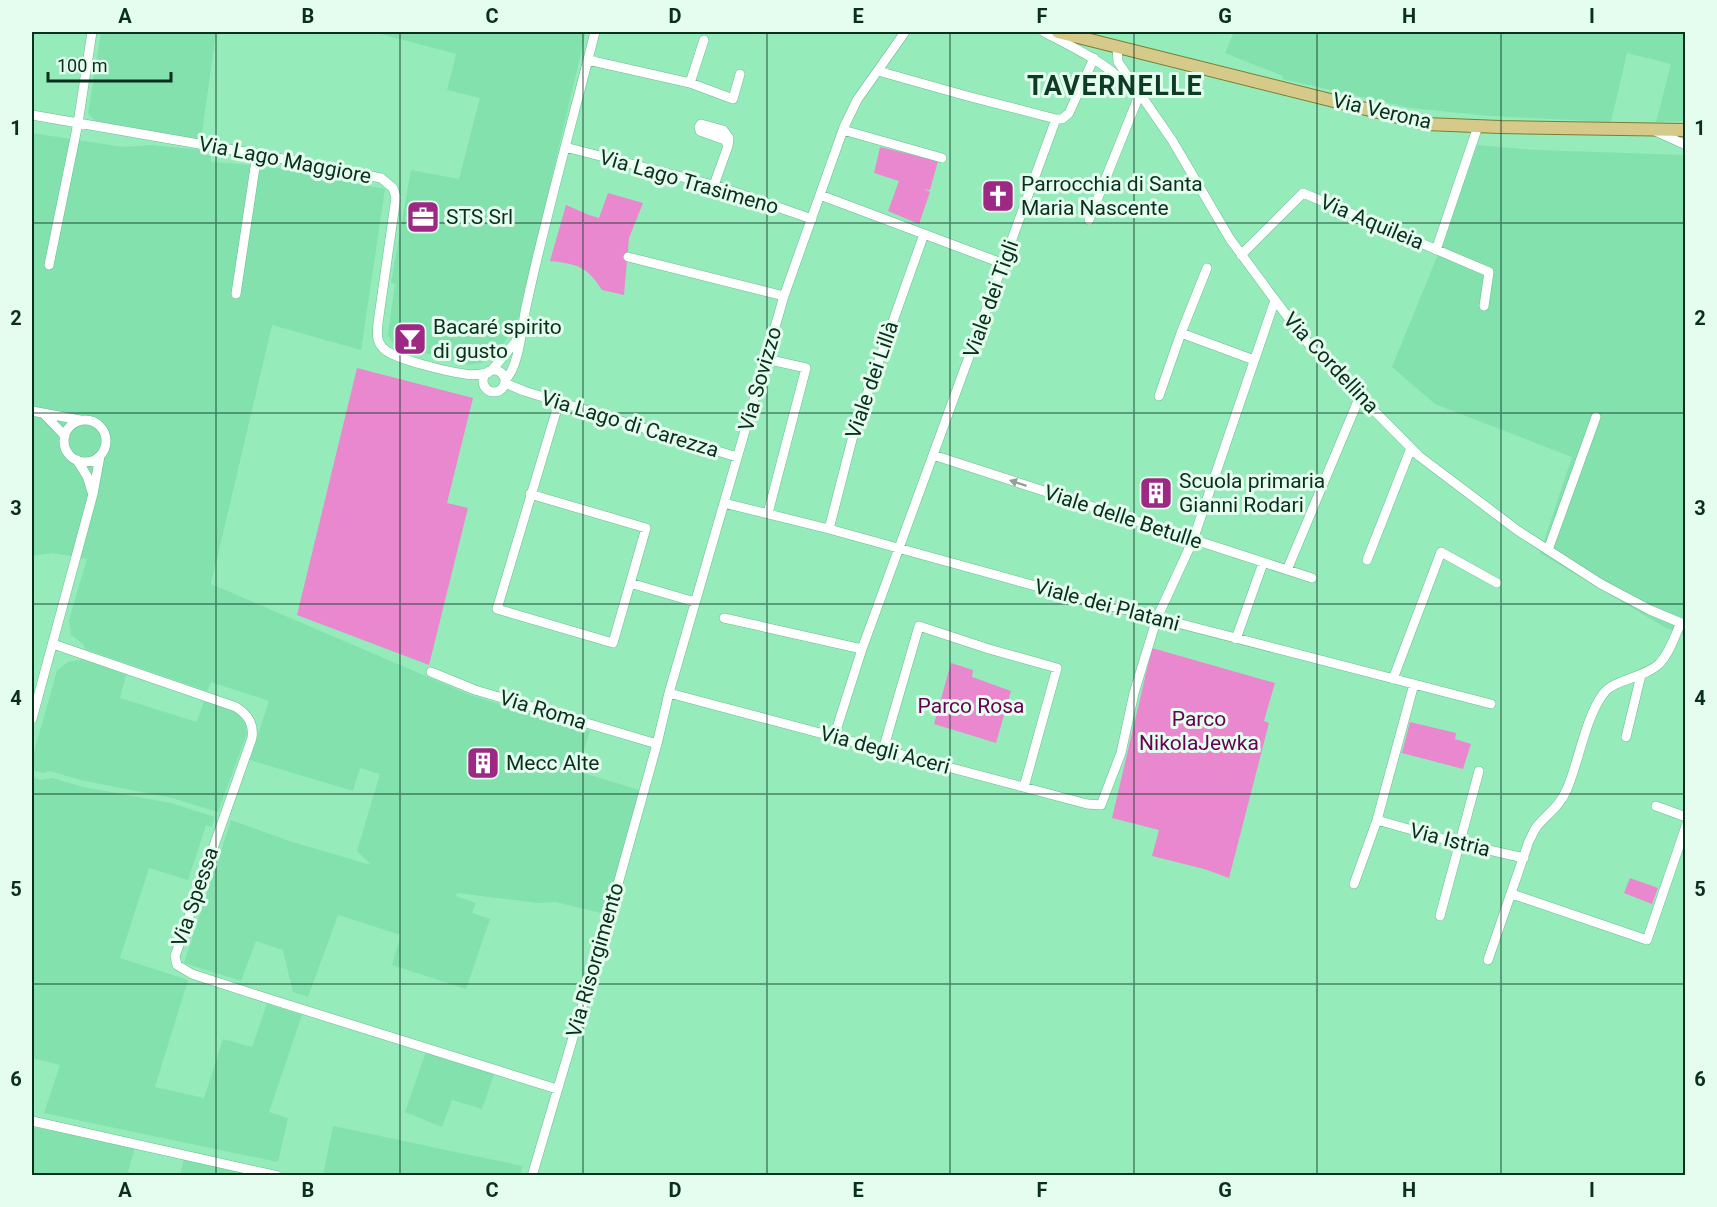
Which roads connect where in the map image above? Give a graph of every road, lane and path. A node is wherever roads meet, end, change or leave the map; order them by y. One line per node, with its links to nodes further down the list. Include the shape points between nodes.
1 (92, 32): 16 (street)
2 (595, 32): 9 (street)
3 (905, 32): 10 (street, Via Sovizzo)
4 (1044, 32): 8 (street, Via Cordellina)
5 (1058, 32): 7 (main road, Via Verona)
6 (704, 40): 12 (street)
7 (1117, 47): 17 (main road, Via Verona, via 1426,124); 19 (street, Via Cordellina, via 1118,62)
8 (1094, 58): 13 (street, Via Cordellina, via 1125,82); 15 (street, Viale dei Tigli, via 1069,113)
9 (588, 60): 12 (street); 24 (street)
10 (878, 71): 15 (street); 18 (street, Via Sovizzo, via 857,100)
11 (740, 75): 12 (street, via 733,99)
12 (690, 84)
13 (1138, 98): 19 (street, Via Cordellina); 30 (street)
14 (32, 115): 16 (street, Via Lago Maggiore)
15 (1056, 119): 35 (street, Viale dei Tigli)
16 (78, 123): 25 (street, Via Lago Maggiore); 36 (street)
17 (1478, 126): 20 (main road, Via Verona); 32 (street)
18 (843, 130): 26 (street); 28 (street, Via Sovizzo)
19 (1165, 130): 33 (street, Via Cordellina)
20 (1654, 130): 21 (main road, Via Verona); 22 (street, Via Verona)
21 (1686, 130)
22 (1686, 145)
23 (728, 146): 27 (street)
24 (565, 147): 27 (street, Via Lago Trasimeno); 43 (street)
25 (257, 154): 38 (street); 47 (street, Via Lago Maggiore, via 374,175 393,188 396,208 376,334 378,342 394,355)
26 (942, 158)
27 (714, 185): 29 (street, Via Lago Trasimeno)
28 (820, 195): 29 (street, Via Sovizzo); 31 (street)
29 (812, 219): 39 (street, Via Sovizzo)
30 (1089, 220)
31 (924, 234): 35 (street); 67 (street, Viale dei Lillà, via 855,428)
32 (1436, 250): 33 (street, Via Aquileia, via 1303,194); 41 (street, Via Aquileia, via 1489,272)
33 (1241, 255): 40 (street, Via Cordellina)
34 (628, 257): 39 (street)
35 (1004, 264): 59 (street, Viale dei Tigli)
36 (50, 266)
37 (1207, 268): 42 (street)
38 (236, 294)
39 (784, 296): 44 (street, Via Sovizzo)
40 (1275, 300): 45 (street); 51 (street, Via Cordellina, via 1311,347)
41 (1484, 306)
42 (1181, 333): 45 (street); 50 (street)
43 (519, 338): 46 (street); 48 (street, via 511,375)
44 (766, 359): 61 (street, Via Sovizzo); 66 (street, via 806,368)
45 (1254, 360): 68 (street)
46 (490, 372): 47 (street); 48 (street, via 499,371); 49 (street, via 484,379)
47 (465, 374): 49 (street)
48 (503, 384): 49 (street, via 494,392); 52 (street, Via Lago di Carezza)
49 (485, 386)
50 (1159, 396)
51 (1360, 396): 58 (street, Via Cordellina); 73 (street)
52 (559, 402): 61 (street, Via Lago di Carezza); 64 (street)
53 (32, 411): 54 (street)
54 (43, 413): 56 (street); 57 (street)
55 (1596, 417): 70 (street)
56 (80, 420): 57 (street); 60 (street, via 99,424 103,429 105,447)
57 (65, 436): 62 (street, via 66,448)
58 (1411, 448): 70 (street, Via Cordellina); 71 (street)
59 (933, 455): 68 (street, Viale delle Betulle, one-way to 59); 69 (street, Viale dei Tigli)
60 (100, 456): 62 (street, via 91,461); 63 (street)
61 (737, 457): 65 (street, Via Sovizzo)
62 (77, 460): 63 (street)
63 (93, 494): 82 (street)
64 (530, 494): 75 (street, via 646,528); 75 (street, via 497,609 613,643)
65 (724, 503): 66 (street, Viale dei Platani); 77 (street, Via Sovizzo)
66 (768, 513): 67 (street, Viale dei Platani)
67 (829, 529): 69 (street, Viale dei Platani)
68 (1193, 540): 72 (street, Viale delle Betulle); 79 (street)
69 (898, 550): 79 (street, Viale dei Platani); 83 (street, Viale dei Tigli)
70 (1548, 550): 80 (street, Via Cordellina, via 1601,584)
71 (1367, 560)
72 (1263, 563): 73 (street, Viale delle Betulle); 81 (street)
73 (1287, 570): 74 (street, Viale delle Betulle)
74 (1312, 579)
75 (630, 583): 77 (street)
76 (1497, 583): 86 (street, via 1441,552)
77 (695, 602): 88 (street, Via Sovizzo)
78 (724, 618): 83 (street)
79 (1157, 618): 81 (street, Viale dei Platani); 96 (street, Via degli Aceri, via 1121,753 1101,805)
80 (1683, 624): 85 (street, via 1658,665)
81 (1236, 639): 86 (street, Viale dei Platani)
82 (53, 644): 90 (street); 107 (street, Via Spessa, via 236,707 252,724 249,745 175,956 177,965 192,974)
83 (862, 649): 91 (street, Viale dei Tigli)
84 (431, 672): 93 (street, Via Roma, via 476,690)
85 (1641, 675): 92 (street); 102 (street, via 1610,686 1603,695 1566,791 1553,812 1537,826)
86 (1393, 679): 87 (street, Viale dei Platani)
87 (1414, 684): 89 (street, Viale dei Platani); 99 (street)
88 (669, 693): 91 (street, Via degli Aceri); 93 (street, Via Sovizzo)
89 (1491, 704)
90 (32, 719)
91 (834, 737): 94 (street, Via degli Aceri)
92 (1626, 737)
93 (657, 744): 107 (street, Via Risorgimento)
94 (883, 750): 96 (street, Via degli Aceri); 96 (street, via 919,626 1058,668)
95 (1479, 771): 101 (street)
96 (1024, 787)
97 (1656, 806): 98 (street)
98 (1686, 817)
99 (1377, 820): 101 (street, Via Istria); 103 (street)
100 (1686, 826): 104 (street, via 1647,940)
101 (1460, 844): 102 (street, Via Istria); 105 (street)
102 (1524, 858): 104 (street)
103 (1354, 884)
104 (1512, 894): 106 (street)
105 (1440, 916)
106 (1488, 960)
107 (557, 1089): 110 (street, Via Risorgimento)
108 (32, 1121): 109 (street)
109 (278, 1176)
110 (532, 1176)

